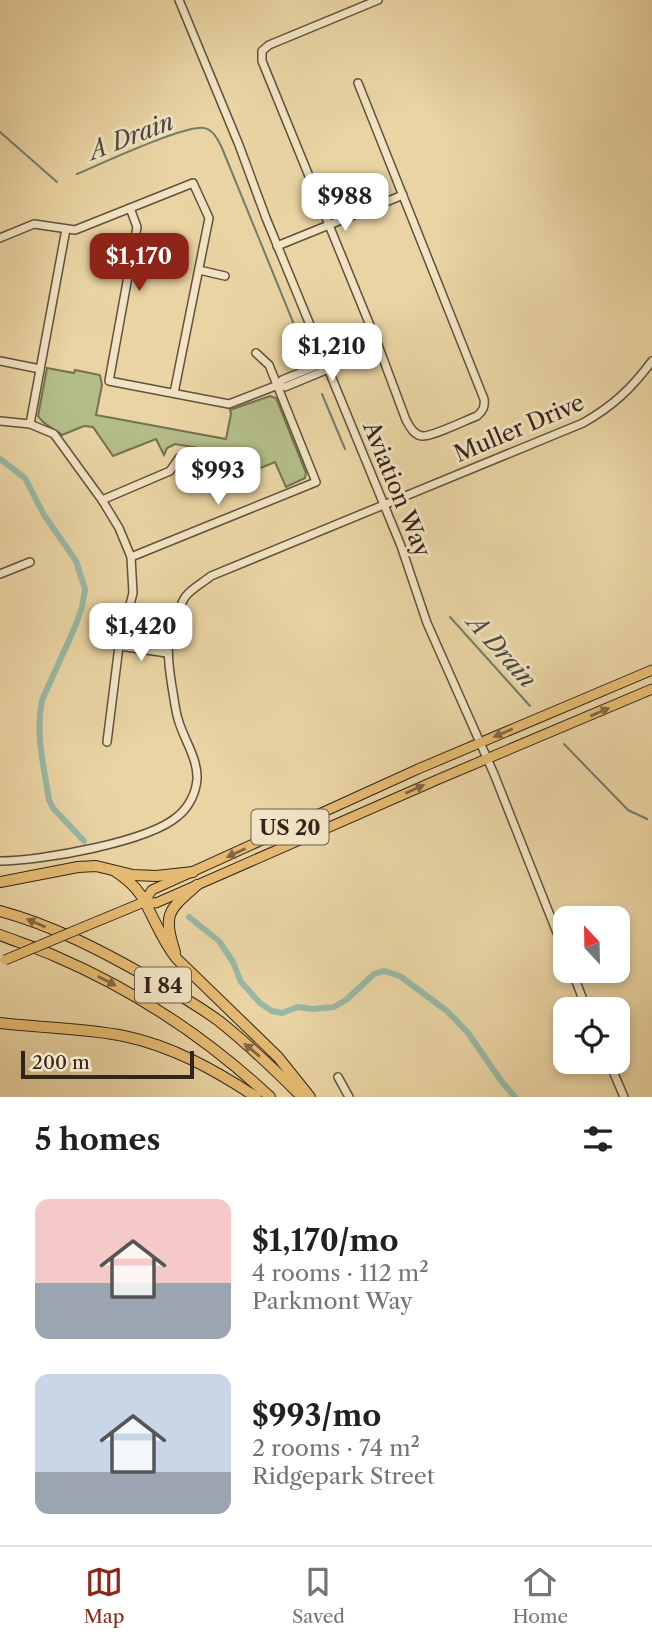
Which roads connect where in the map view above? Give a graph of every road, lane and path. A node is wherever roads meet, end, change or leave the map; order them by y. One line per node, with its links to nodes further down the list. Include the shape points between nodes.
1 (379, 0): 6 (street, via 262,51 262,61)
2 (181, 1): 9 (street, Aviation Way)
3 (358, 83): 4 (street)
4 (403, 195): 6 (street); 12 (street, via 482,391 482,412 426,436 416,433 406,420)
5 (130, 208): 7 (street, via 75,230); 10 (street, via 193,183 209,218); 19 (street, via 137,227 109,381)
6 (328, 226): 9 (street); 12 (street)
7 (66, 229): 8 (street, via 34,225); 17 (street)
8 (0, 238)
9 (277, 246): 16 (street, Aviation Way)
10 (199, 270): 11 (street); 19 (street)
11 (225, 276)
12 (378, 345): 16 (street, via 369,344)
13 (256, 353): 18 (street, via 269,365)
14 (652, 360): 24 (street, Muller Drive, via 624,395 583,423)
15 (0, 361): 17 (street)
16 (326, 366): 18 (street); 24 (street, Aviation Way)
17 (40, 369): 21 (street)
18 (278, 385): 19 (street, via 229,404); 25 (street, via 316,482)
19 (174, 393)
20 (0, 421): 21 (street)
21 (30, 424): 23 (street, via 54,435)
22 (179, 458): 23 (street, via 170,471)
23 (102, 500): 25 (street)
24 (384, 505): 29 (street, Muller Drive, via 211,576 186,596); 33 (street, Aviation Way, via 432,636)
25 (131, 557): 28 (street, via 133,593)
26 (30, 562): 27 (street)
27 (0, 574)
28 (119, 646): 29 (street); 32 (street)
29 (167, 653): 37 (street, via 177,718 197,767 195,792 187,807 163,826 126,840 78,852)
30 (652, 670): 33 (main road, US 20, one-way to 33)
31 (652, 689): 34 (main road, US 20, one-way to 31)
32 (107, 741)
33 (480, 743): 34 (street, Aviation Way); 35 (main road, US 20)
34 (487, 758): 36 (main road, US 20, one-way to 34); 44 (street, Aviation Way)
35 (369, 790): 36 (main road, via 350,806 298,831); 39 (main road, US 20, one-way to 39)
36 (299, 841): 41 (main road, US 20)
37 (0, 860)
38 (115, 871): 39 (highway, US 20, via 156,876); 40 (highway, US 20, via 78,867); 42 (highway)
39 (193, 872): 42 (main road, US 20, via 152,890)
40 (0, 882)
41 (197, 885): 42 (main road, US 20, via 156,903); 46 (highway, via 169,917)
42 (144, 902): 46 (highway); 47 (main road, US 20, bridge)
43 (0, 911): 53 (highway, I 84, one-way to 43, via 223,1025 181,995 94,946)
44 (553, 923)
45 (0, 935): 52 (highway, I 84, one-way to 52, via 55,956 139,998 206,1044)
46 (177, 959): 54 (highway, via 278,1057)
47 (3, 961)
48 (0, 1023): 51 (highway, via 91,1031 161,1046)
49 (614, 1074): 56 (street)
50 (338, 1077): 55 (street)
51 (256, 1097)
52 (270, 1097)
53 (302, 1097)
54 (310, 1097)
55 (348, 1097)
56 (624, 1097)

